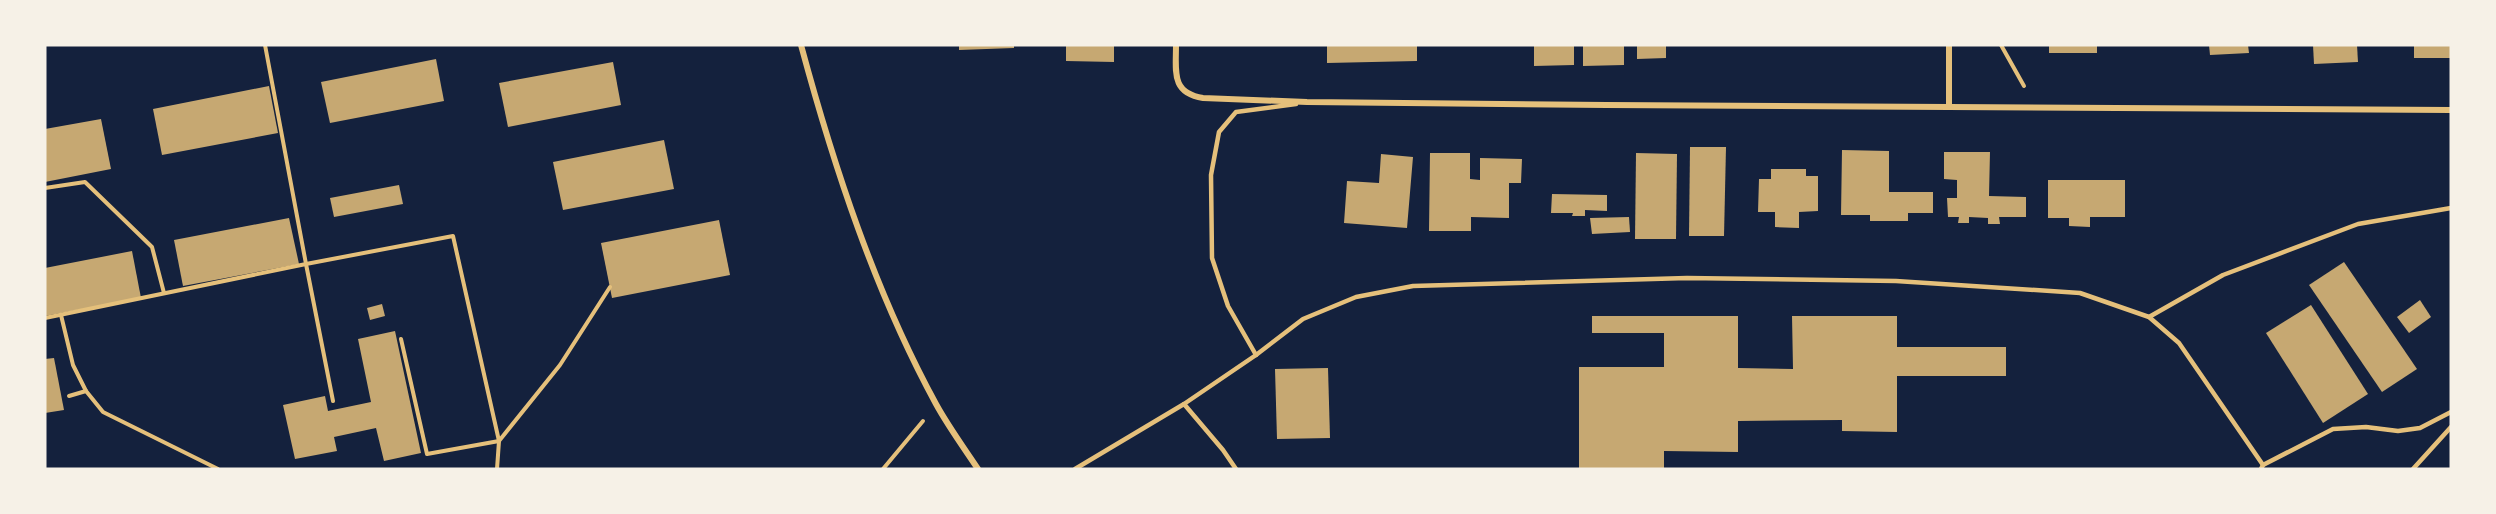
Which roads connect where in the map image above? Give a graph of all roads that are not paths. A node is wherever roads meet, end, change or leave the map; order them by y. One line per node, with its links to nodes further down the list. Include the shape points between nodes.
1 (801, 45): 14 (street, via 858,231 936,405)
2 (1176, 45): 4 (street, via 1176,79 1181,90 1192,97)
3 (1949, 45): 5 (street)
4 (1307, 102): 5 (street); 9 (lane, via 1236,112 1219,132 1210,175 1212,258 1228,306)
5 (1949, 106): 6 (street)
6 (2451, 110)
7 (2451, 208): 8 (lane, via 2358,224 2223,275)
8 (2149, 317): 9 (lane, via 2080,293 1896,281 1687,278 1413,286 1356,297 1303,319); 13 (lane, via 2179,343)
9 (1256, 355): 10 (lane)
10 (1184, 404): 15 (lane); 16 (lane)
11 (2451, 412): 13 (lane, via 2420,428 2333,429)
12 (2451, 427): 17 (lane)
13 (2262, 467)
14 (978, 469)
15 (1074, 469)
16 (1236, 469)
17 (2413, 469)

